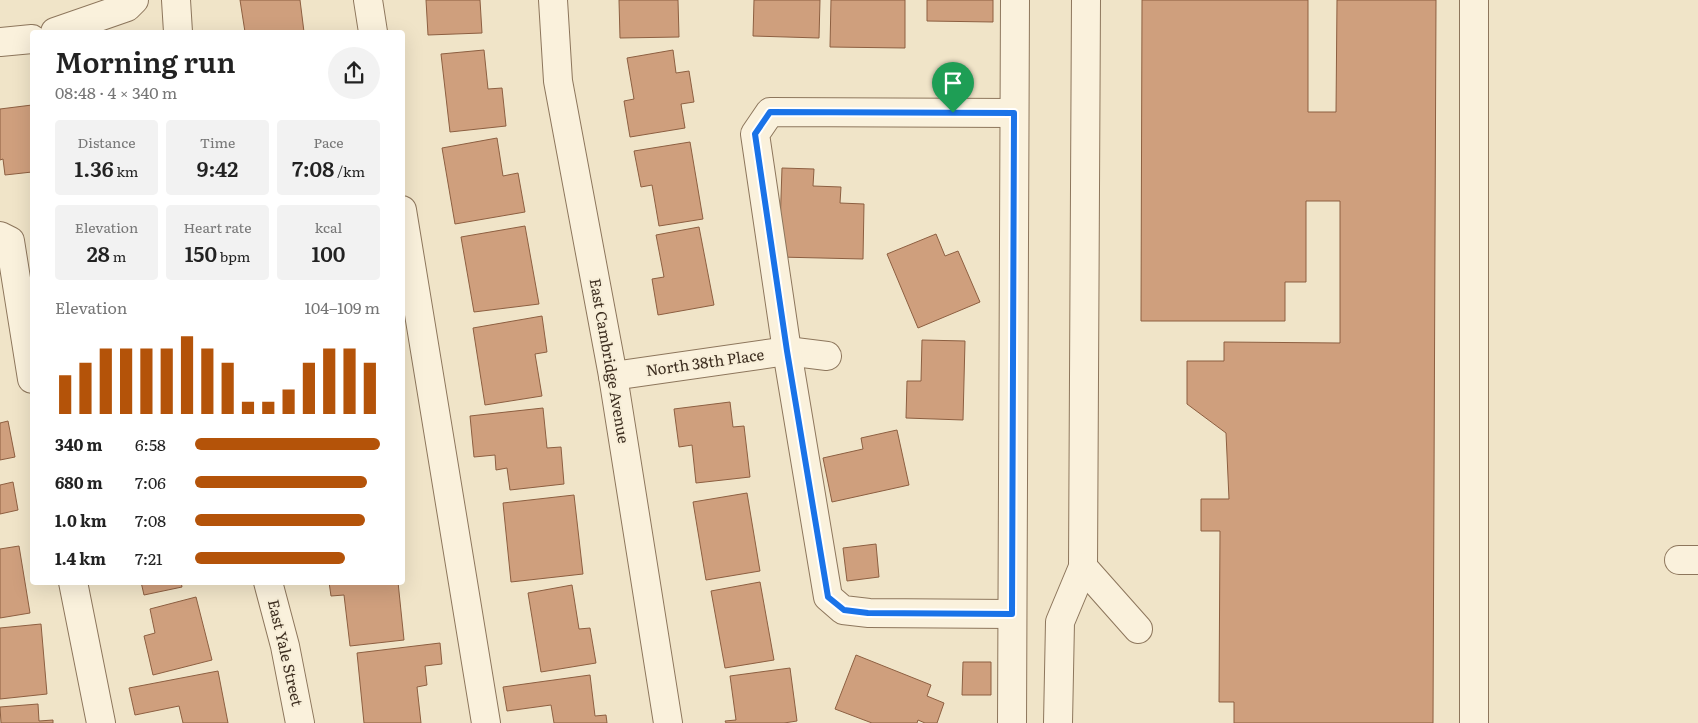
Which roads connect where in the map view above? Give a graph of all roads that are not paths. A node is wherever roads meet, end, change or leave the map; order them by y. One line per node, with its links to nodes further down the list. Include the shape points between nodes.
1 (134, 0): 8 (street, via 128,6)
2 (176, 0): 9 (street)
3 (368, 0): 10 (street)
4 (554, 0): 19 (street, East Cambridge Avenue, via 558,81)
5 (1015, 0): 13 (street)
6 (1086, 0): 20 (street)
7 (1474, 0): 31 (street)
8 (61, 30)
9 (178, 30)
10 (373, 30)
11 (30, 39): 12 (street)
12 (0, 42)
13 (1014, 113): 16 (street, via 770,112 755,134); 23 (street)
14 (405, 228): 27 (street)
15 (0, 236): 18 (street, via 10,241)
16 (787, 351): 17 (street, North 38th Place); 19 (street, North 38th Place); 23 (street, via 828,597 844,610 868,613)
17 (827, 356)
18 (30, 366)
19 (613, 376): 28 (street, East Cambridge Avenue)
20 (1083, 567): 24 (street); 30 (street, via 1060,622)
21 (74, 585): 25 (street)
22 (269, 585): 26 (street, East Yale Street)
23 (1012, 614): 29 (street)
24 (1138, 629)
25 (101, 723)
26 (300, 723)
27 (486, 723)
28 (668, 723)
29 (1012, 723)
30 (1058, 723)
31 (1474, 723)

